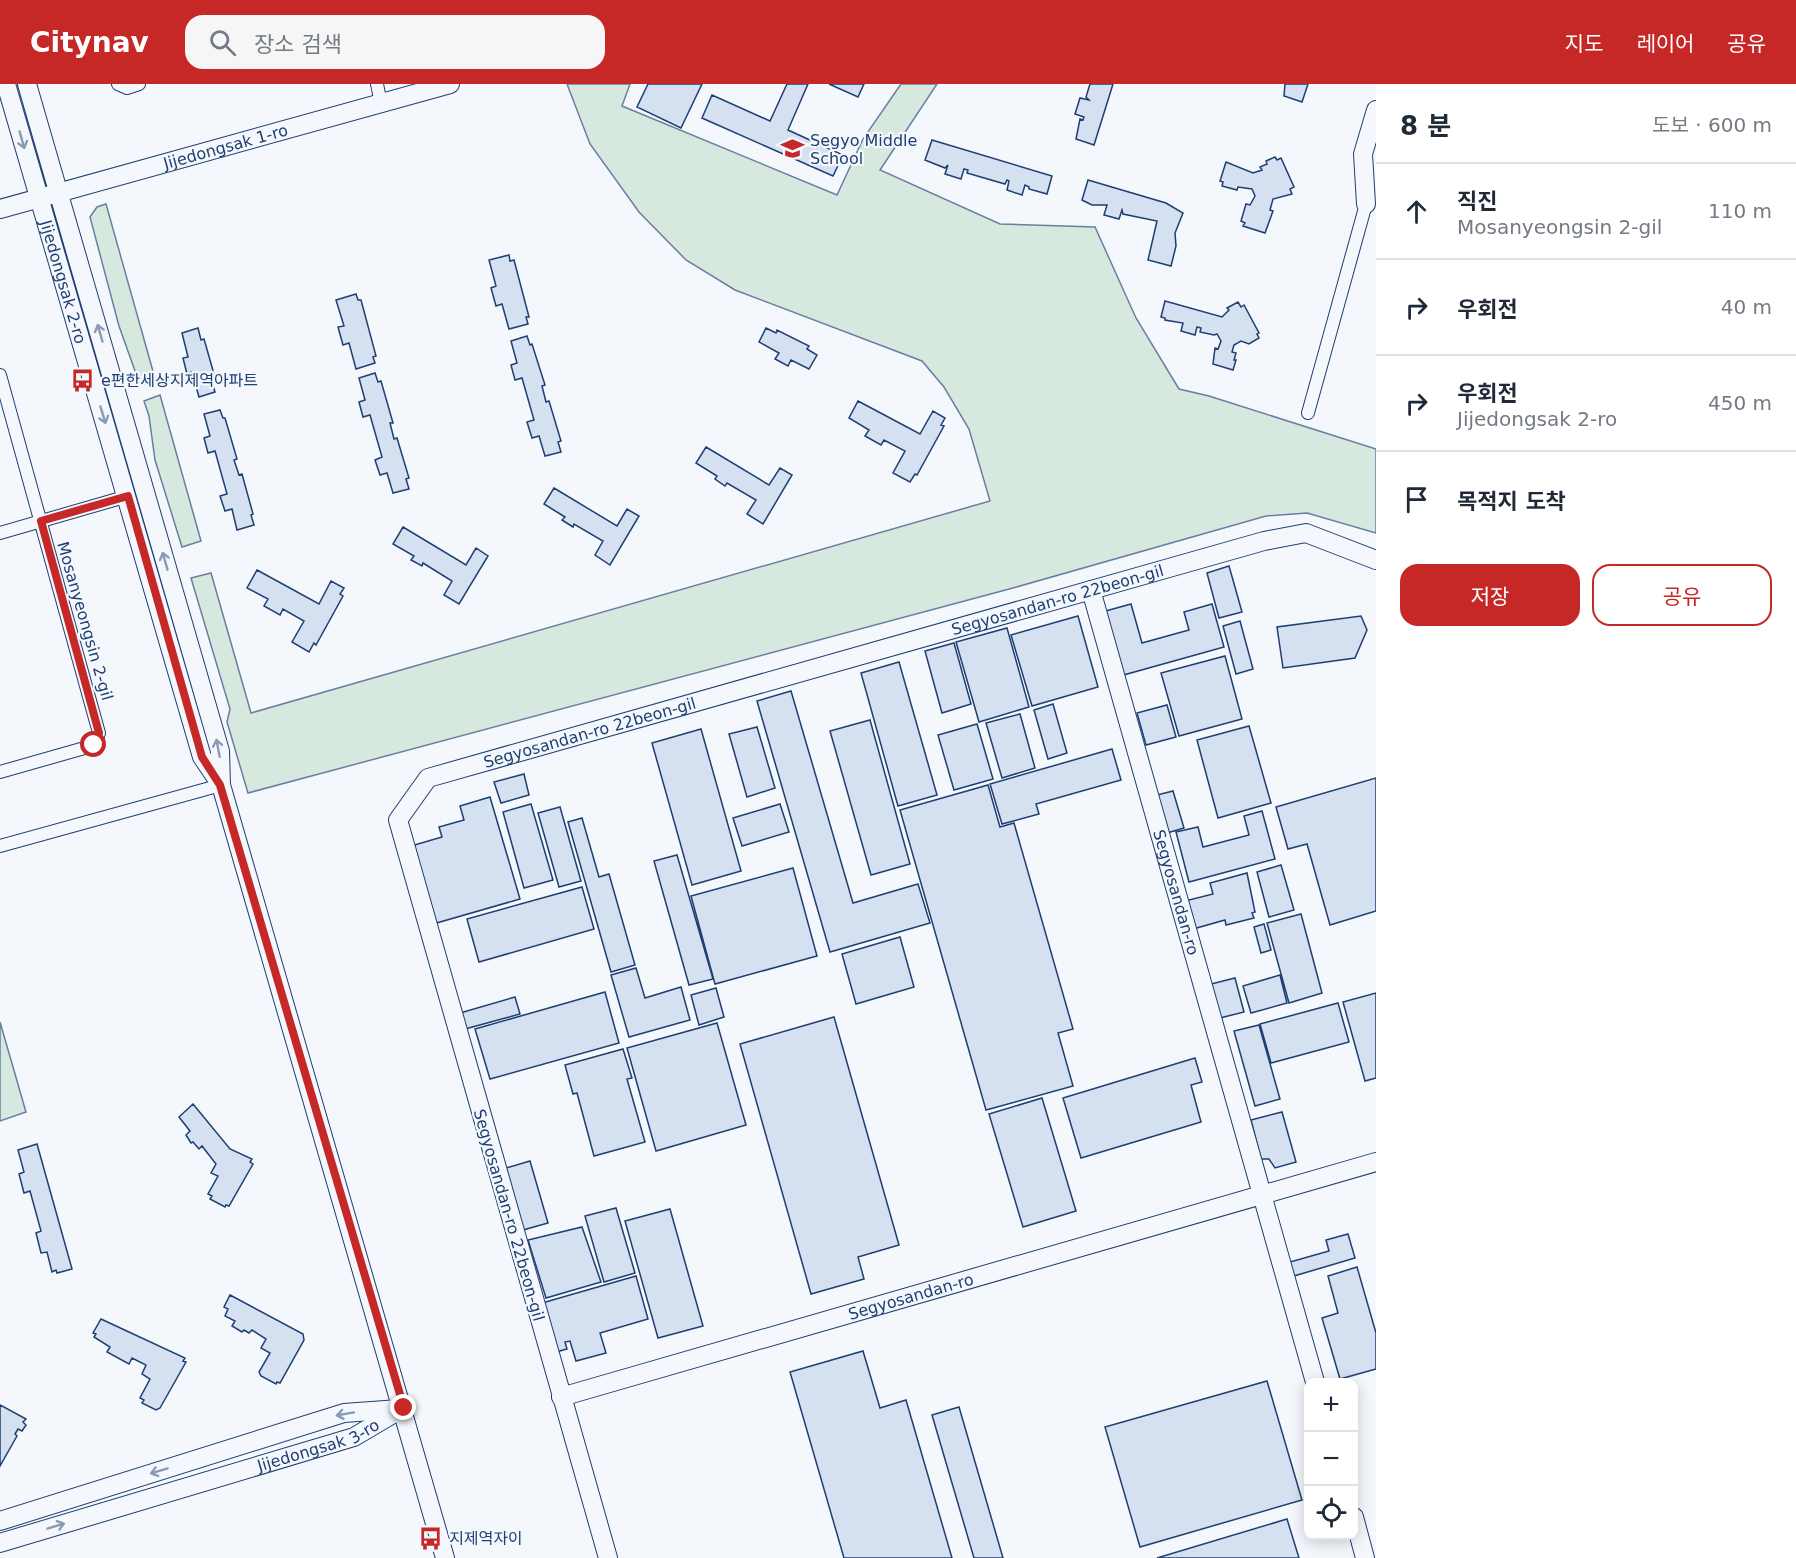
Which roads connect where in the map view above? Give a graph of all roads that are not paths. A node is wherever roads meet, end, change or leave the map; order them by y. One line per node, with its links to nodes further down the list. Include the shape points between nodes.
1 (6, 84): 10 (street, Jijedongsak 2-ro, one-way to 10)
2 (27, 84): 9 (street, Jijedongsak 2-ro)
3 (118, 84): 4 (street, via 127,88)
4 (139, 84)
5 (377, 84): 7 (street)
6 (450, 84): 7 (street, Jijedongsak 1-ro)
7 (381, 104): 9 (street, Jijedongsak 1-ro)
8 (1376, 110): 11 (street, via 1363,154)
9 (58, 192): 10 (street, Jijedongsak 1-ro); 21 (street, Jijedongsak 2-ro, one-way to 9, via 220,751)
10 (39, 198): 12 (street, Jijedongsak 1-ro); 15 (street, Jijedongsak 2-ro, one-way to 15)
11 (1366, 204): 14 (street)
12 (0, 209)
13 (0, 375): 16 (street, Mosanyeongsin 2-gil)
14 (1308, 413)
15 (128, 496): 16 (street); 21 (street, Jijedongsak 2-ro, via 202,757)
16 (41, 521): 17 (street); 20 (street, Mosanyeongsin 2-gil, via 99,733 94,745)
17 (0, 533)
18 (1376, 560): 19 (street, Segyosandan-ro 22beon-gil, via 1306,533 1264,541)
19 (1091, 590): 24 (street, Segyosandan-ro); 26 (street, Segyosandan-ro 22beon-gil, via 428,778 398,820)
20 (1, 768)
21 (220, 785): 22 (street); 27 (street, Jijedongsak 2-ro)
22 (0, 846)
23 (1376, 1162): 24 (street, Segyosandan-ro)
24 (1262, 1194): 25 (street, Segyosandan-ro); 26 (street, Segyosandan-ro)
25 (1314, 1378)
26 (561, 1397): 32 (street)
27 (404, 1408): 28 (street, Jijedongsak 3-ro, one-way to 28, via 344,1413); 30 (street, Jijedongsak 3-ro, one-way to 27, via 354,1437); 31 (street, Jijedongsak 2-ro)
28 (0, 1521)
29 (1358, 1534): 33 (street)
30 (0, 1543)
31 (445, 1558)
32 (608, 1558)
33 (1365, 1558)

